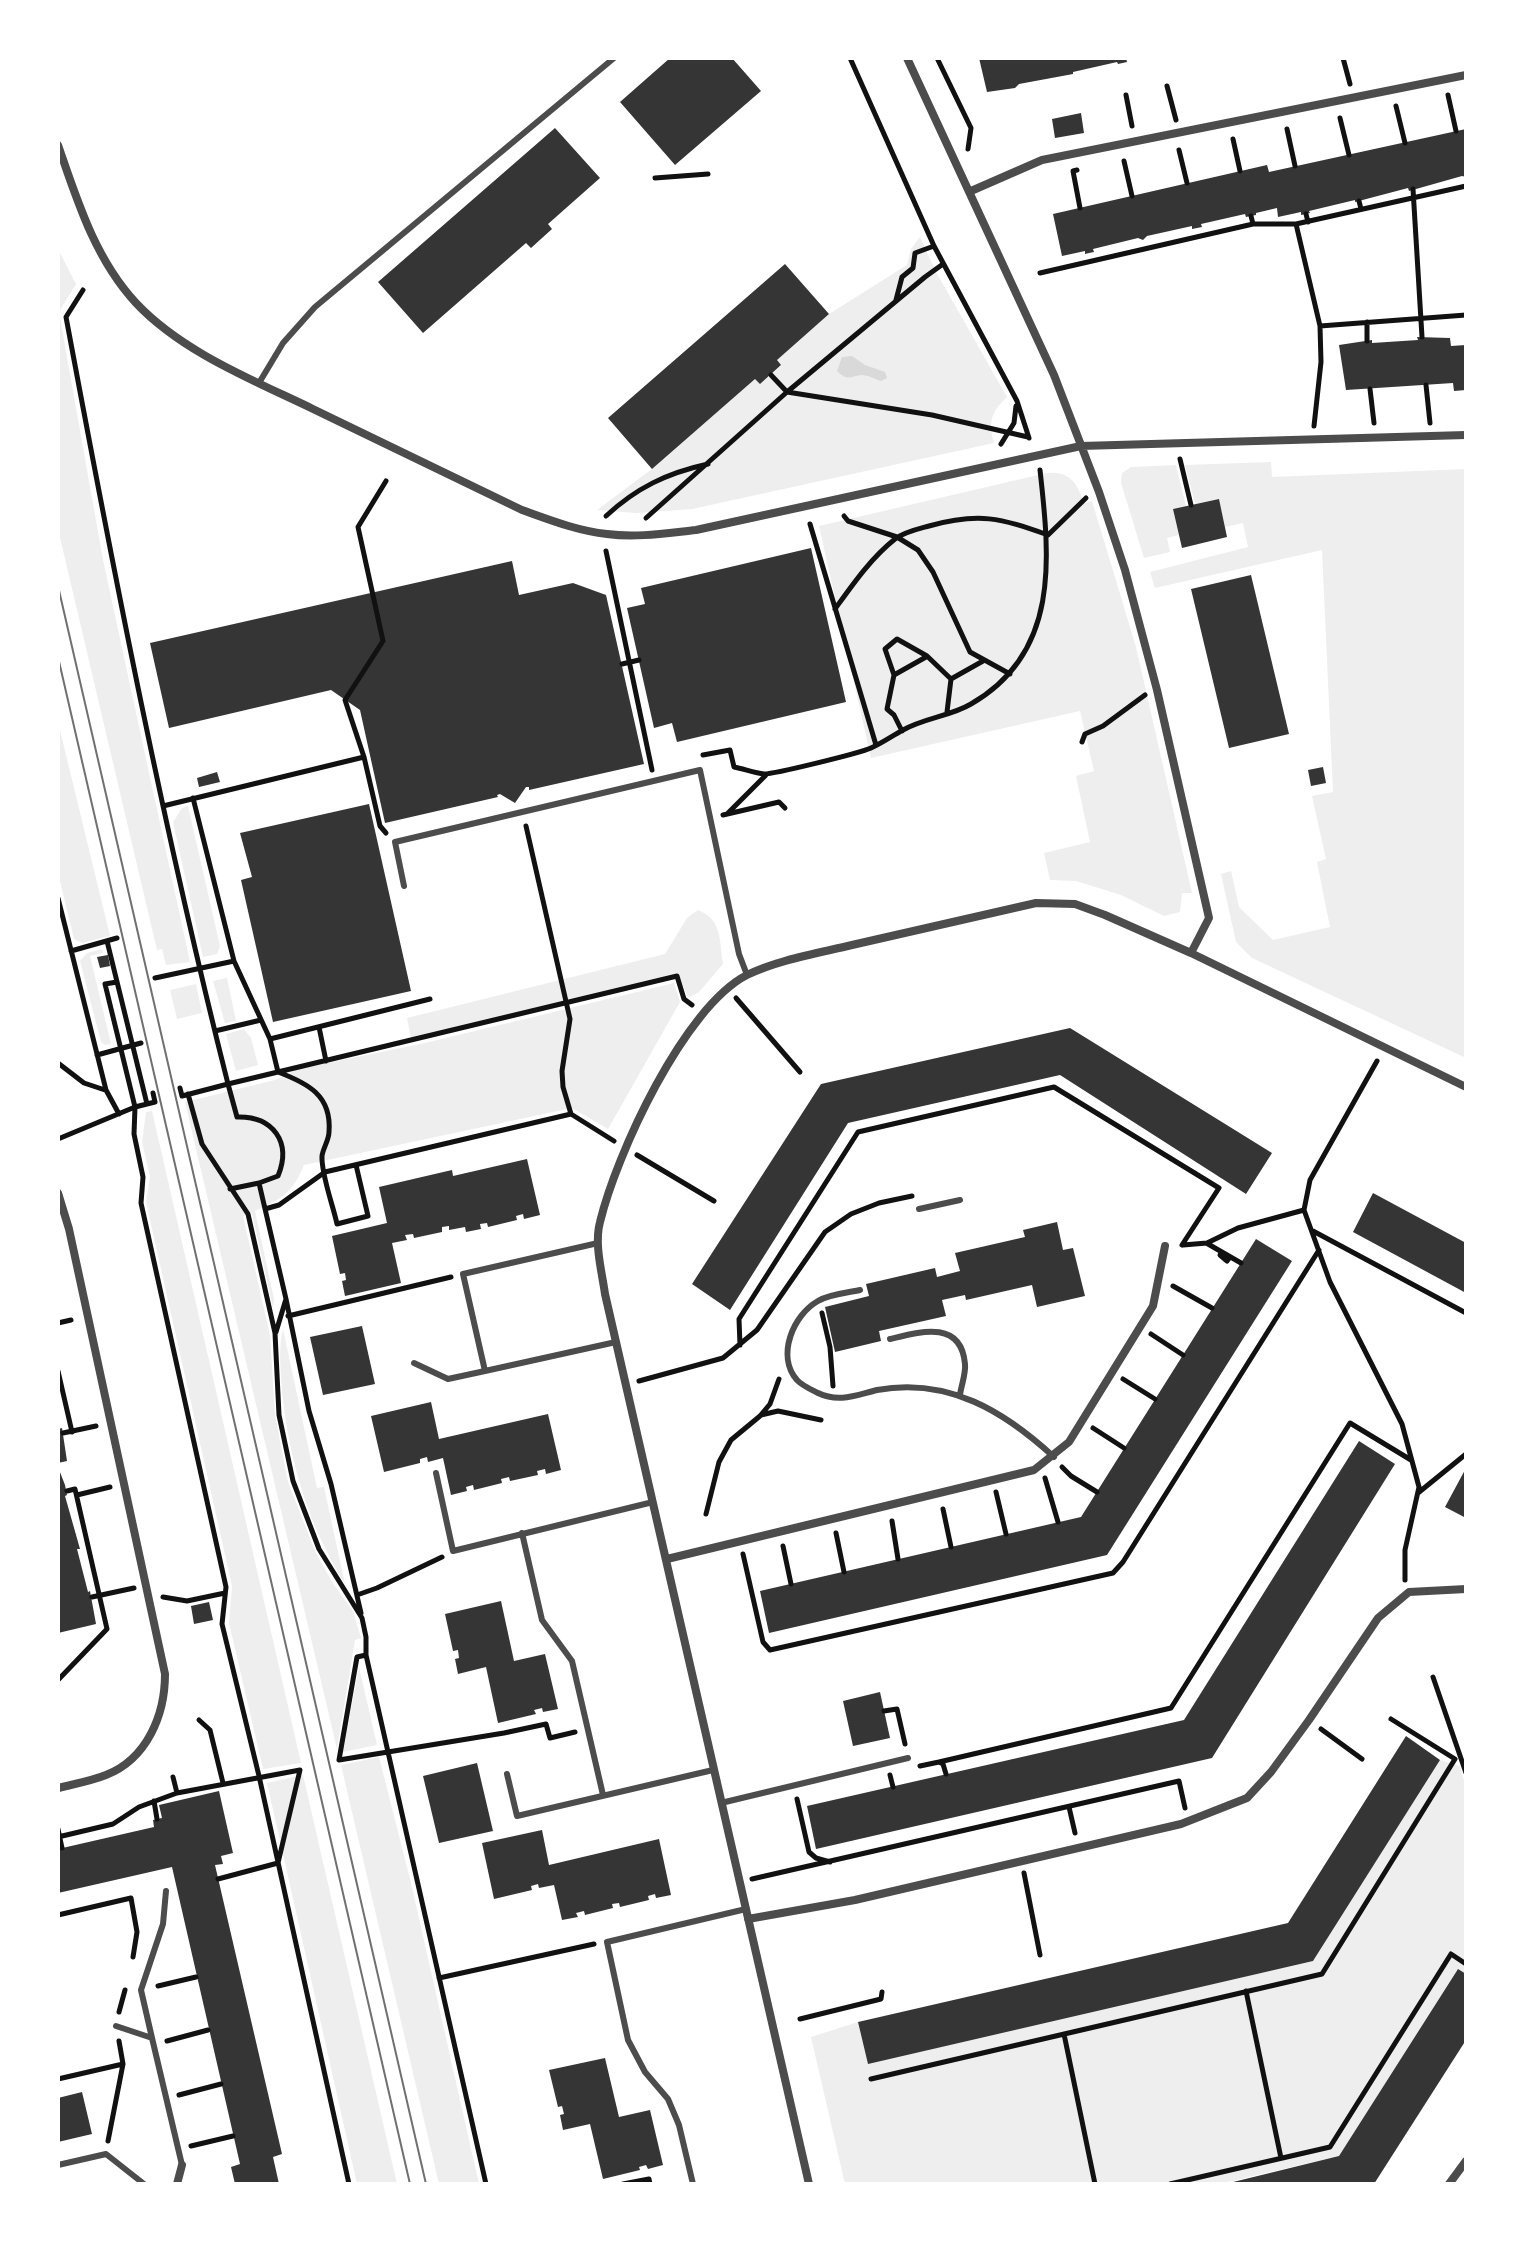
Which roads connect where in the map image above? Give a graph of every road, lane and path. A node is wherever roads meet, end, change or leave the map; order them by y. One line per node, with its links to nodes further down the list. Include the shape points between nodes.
1 (614, 58): 57 (lane, via 315,307 283,343)
2 (850, 58): 44 (path)
3 (907, 58): 30 (street)
4 (937, 58): 19 (path, via 971,128)
5 (1343, 58): 7 (path)
6 (1466, 75): 30 (street, via 1042,160)
7 (1348, 77)
8 (1126, 95): 11 (path)
9 (1448, 95): 14 (path)
10 (1396, 106): 16 (path)
11 (1129, 113)
12 (1340, 118): 20 (path)
13 (1287, 129): 22 (path)
14 (1456, 131)
15 (1233, 139): 24 (path)
16 (1405, 143)
17 (58, 145): 57 (street, via 87,225 134,301 161,327)
18 (1179, 150): 27 (path)
19 (968, 154)
20 (1349, 155)
21 (1124, 161): 31 (path)
22 (1295, 166)
23 (1073, 171): 34 (path)
24 (1240, 171)
25 (708, 174): 26 (path)
26 (655, 178)
27 (1187, 183)
28 (1466, 186): 32 (path)
29 (1413, 189): 32 (path)
30 (971, 191): 68 (street)
31 (1132, 196)
32 (1415, 198): 35 (path); 51 (path)
33 (1359, 201): 35 (path)
34 (1080, 208)
35 (1361, 209): 38 (path)
36 (1306, 214): 38 (path)
37 (1251, 216): 39 (path)
38 (1308, 222): 40 (path)
39 (1253, 224): 40 (path); 42 (path)
40 (1296, 224): 53 (path)
41 (1197, 228): 42 (path)
42 (1199, 236): 45 (path)
43 (1143, 240): 45 (path)
44 (934, 246): 46 (path); 49 (path, via 915,253)
45 (1145, 248): 47 (path, via 1090,256)
46 (943, 264): 49 (path); 61 (path)
47 (1040, 273)
48 (83, 290): 101 (path, via 66,317)
49 (896, 300): 60 (path)
50 (1466, 315): 51 (path)
51 (1422, 317): 52 (path); 54 (path)
52 (1367, 322): 53 (path); 55 (path)
53 (1320, 326): 66 (path)
54 (1422, 337)
55 (1367, 341)
56 (771, 375): 60 (path)
57 (259, 383): 78 (street, via 522,510 607,534)
58 (1426, 385): 62 (path)
59 (1370, 389): 63 (path)
60 (787, 392): 64 (path); 69 (path)
61 (1017, 401): 64 (path); 64 (path, via 1029,438)
62 (1430, 423)
63 (1374, 424)
64 (1010, 432): 67 (path)
65 (1466, 435): 66 (street)
66 (1313, 439): 68 (street)
67 (1001, 444)
68 (1081, 446): 78 (street, via 696,530); 91 (street, via 1125,570)
69 (709, 464): 75 (path, via 653,481); 78 (path, via 646,517)
70 (1040, 469): 79 (path)
71 (1184, 477): 74 (path)
72 (386, 481): 97 (path, via 358,527 383,641 345,700)
73 (1087, 497): 79 (path)
74 (1191, 505)
75 (606, 516)
76 (844, 516): 80 (path)
77 (810, 524): 82 (path)
78 (646, 535)
79 (1048, 535): 80 (path, via 990,517 964,517); 88 (path, via 1038,627)
80 (897, 537): 82 (path); 85 (path, via 918,550 970,652)
81 (606, 551): 86 (path)
82 (835, 609): 95 (path)
83 (927, 656): 89 (path); 89 (path, via 897,639 885,649); 90 (path)
84 (639, 660): 86 (path)
85 (983, 661): 88 (path); 90 (path)
86 (630, 663): 87 (path); 98 (path)
87 (622, 664)
88 (1010, 674): 92 (path, via 970,706)
89 (894, 675): 93 (path, via 887,709)
90 (951, 679): 92 (path)
91 (1157, 690): 94 (path, via 1085,734); 112 (street, via 1209,918)
92 (947, 712): 93 (path)
93 (902, 731): 95 (path)
94 (1082, 742)
95 (876, 745): 99 (path)
96 (699, 756): 99 (path, via 730,750 734,767)
97 (364, 757): 100 (path); 106 (path)
98 (652, 766)
99 (767, 774): 104 (path)
100 (193, 798): 101 (path); 113 (path)
101 (163, 806): 114 (path)
102 (785, 808): 104 (path, via 779,802)
103 (523, 813): 105 (lane, via 700,770); 107 (lane, via 395,842); 121 (path)
104 (726, 814): 105 (path)
105 (710, 818): 115 (lane)
106 (380, 826)
107 (404, 886)
108 (58, 898): 111 (path)
109 (117, 938): 110 (path)
110 (107, 941): 111 (path); 117 (path)
111 (71, 951): 130 (path)
112 (1191, 953): 115 (street, via 1075,904 1036,903 801,957); 129 (street)
113 (234, 961): 114 (path); 122 (path)
114 (200, 968): 116 (path); 124 (path)
115 (747, 975): 118 (street)
116 (155, 978)
117 (117, 982): 127 (path); 128 (path, via 105,984)
118 (728, 988): 133 (path); 146 (street, via 702,1013 671,1061)
119 (430, 999): 123 (path)
120 (684, 999): 121 (path, via 677,976)
121 (566, 1004): 131 (path); 144 (path, via 570,1024 562,1071)
122 (261, 1020): 124 (path); 125 (path)
123 (319, 1027): 125 (path); 131 (path)
124 (215, 1031): 135 (path)
125 (270, 1039): 134 (path)
126 (141, 1043): 127 (path)
127 (132, 1046): 128 (path); 141 (path)
128 (121, 1048): 130 (path); 142 (path)
129 (1384, 1048): 136 (street); 157 (path, via 1310,1180)
130 (97, 1055): 138 (path)
131 (326, 1061): 134 (path)
132 (58, 1063): 138 (path, via 84,1083)
133 (800, 1072)
134 (274, 1073): 135 (path); 148 (path, via 306,1083 320,1095 329,1127 322,1157)
135 (228, 1084): 140 (path); 149 (path, via 237,1117 258,1119 279,1137 283,1164 278,1176)
136 (1466, 1087)
137 (180, 1088): 140 (path)
138 (106, 1090): 143 (path)
139 (153, 1093): 141 (path, via 155,1102)
140 (185, 1095): 150 (path, via 202,1144)
141 (147, 1104): 142 (path)
142 (135, 1107): 143 (path); 229 (path, via 141,1203)
143 (119, 1114): 145 (path)
144 (571, 1114): 146 (path); 147 (path)
145 (58, 1139)
146 (625, 1148): 154 (path); 159 (street, via 599,1224)
147 (356, 1165): 148 (path); 148 (path, via 368,1216 337,1224)
148 (325, 1172): 155 (path)
149 (259, 1183): 150 (path); 155 (path)
150 (230, 1189): 175 (path, via 248,1214)
151 (58, 1193): 231 (street)
152 (920, 1195): 178 (path, via 879,1203 825,1232 757,1330)
153 (960, 1200): 156 (lane)
154 (714, 1201)
155 (265, 1209): 167 (path)
156 (919, 1209)
157 (1304, 1210): 158 (path); 160 (path, via 1238,1228)
158 (1312, 1231): 163 (path); 171 (path)
159 (598, 1243): 165 (lane); 177 (street)
160 (1207, 1243): 161 (path); 164 (path)
161 (1182, 1245): 162 (path); 178 (path, via 1219,1188 1054,1087 858,1132 739,1319)
162 (1165, 1246): 192 (street, via 1153,1306)
163 (1319, 1250): 199 (path, via 1402,1424); 215 (path, via 1113,1573 770,1650 763,1642)
164 (1241, 1263)
165 (463, 1274): 172 (path); 183 (lane)
166 (860, 1290): 168 (lane)
167 (286, 1299): 172 (path); 175 (path)
168 (819, 1300): 180 (lane, via 791,1332); 189 (path)
169 (1200, 1301): 170 (path)
170 (1212, 1308)
171 (1466, 1313)
172 (288, 1316): 232 (path)
173 (71, 1320): 174 (path)
174 (58, 1323)
175 (275, 1333): 234 (path, via 279,1415 293,1481 319,1549)
176 (890, 1339): 187 (lane, via 930,1330 959,1344 965,1365)
177 (616, 1342): 183 (lane); 185 (street)
178 (740, 1345): 185 (path, via 723,1358)
179 (1167, 1345): 181 (path)
180 (787, 1355): 189 (lane, via 797,1380); 190 (path, via 770,1404)
181 (1183, 1355)
182 (414, 1363): 183 (lane, via 448,1379)
183 (485, 1371)
184 (59, 1376): 194 (path)
185 (626, 1384): 207 (street)
186 (1136, 1387): 188 (path)
187 (960, 1395): 189 (lane, via 911,1387); 198 (lane, via 995,1410)
188 (1155, 1399)
189 (834, 1400)
190 (760, 1416): 191 (path, via 778,1411); 208 (path, via 731,1440 719,1462)
191 (821, 1420)
192 (1082, 1421): 196 (path); 198 (street)
193 (91, 1427): 194 (path)
194 (72, 1432): 195 (path)
195 (63, 1433)
196 (1124, 1448)
197 (1466, 1454): 204 (path)
198 (1054, 1457): 203 (path, via 1071,1476); 215 (street, via 1034,1470)
199 (1411, 1460): 204 (path); 246 (path, via 1350,1423 1171,1708)
200 (436, 1473): 219 (lane)
201 (101, 1490): 205 (path)
202 (67, 1491): 205 (path, via 75,1489)
203 (1097, 1492)
204 (1418, 1493): 228 (path, via 1405,1550)
205 (77, 1495): 216 (path)
206 (1052, 1497): 210 (path)
207 (653, 1502): 212 (lane); 221 (street)
208 (706, 1514)
209 (1001, 1515): 213 (path)
210 (1058, 1522)
211 (947, 1526): 218 (path)
212 (522, 1533): 219 (lane); 241 (lane, via 542,1620 572,1661)
213 (1006, 1534)
214 (894, 1538): 222 (path)
215 (740, 1541): 221 (street)
216 (87, 1542): 217 (path); 230 (path)
217 (79, 1544)
218 (951, 1547)
219 (453, 1551): 232 (path)
220 (840, 1551): 224 (path)
221 (667, 1559): 248 (street)
222 (898, 1559)
223 (787, 1563): 225 (path)
224 (844, 1572)
225 (791, 1584)
226 (127, 1589): 230 (path)
227 (1466, 1589): 228 (street)
228 (1409, 1592): 240 (street, via 1378,1618)
229 (225, 1593): 231 (path, via 187,1601); 251 (path, via 222,1624)
230 (100, 1595): 233 (path); 237 (path, via 107,1629)
231 (150, 1595): 255 (street, via 165,1674 165,1695 152,1735 132,1759 108,1775)
232 (357, 1595): 234 (path)
233 (92, 1597)
234 (362, 1618): 235 (path)
235 (366, 1655): 242 (path); 242 (path, via 357,1657 339,1760)
236 (1433, 1677): 247 (path)
237 (58, 1680)
238 (1391, 1719): 245 (path)
239 (199, 1720): 254 (path, via 210,1730)
240 (1309, 1720): 244 (path); 263 (street, via 1247,1798)
241 (588, 1730): 242 (path, via 550,1738 546,1724); 257 (lane)
242 (389, 1750): 284 (path)
243 (908, 1758): 260 (lane)
244 (1362, 1759)
245 (1455, 1759): 247 (path); 286 (path, via 1322,1974)
246 (939, 1762)
247 (1466, 1769)
248 (713, 1770): 257 (lane); 260 (street)
249 (900, 1770): 252 (path)
250 (507, 1774): 257 (lane, via 517,1816)
251 (259, 1776): 254 (path); 272 (path); 272 (path, via 300,1770)
252 (876, 1776)
253 (173, 1777): 256 (path)
254 (223, 1783): 256 (path)
255 (58, 1788)
256 (177, 1793): 259 (path)
257 (603, 1795)
258 (796, 1795): 271 (path, via 809,1852)
259 (154, 1801): 262 (path); 264 (path)
260 (721, 1803): 274 (street)
261 (1069, 1807): 263 (path, via 1179,1781); 269 (path); 271 (path)
262 (157, 1819)
263 (1187, 1822): 269 (street)
264 (113, 1824): 266 (path); 267 (path)
265 (58, 1829): 267 (path)
266 (115, 1836)
267 (59, 1837): 268 (path)
268 (62, 1848)
269 (1078, 1848): 270 (street)
270 (1022, 1861): 278 (street); 281 (path)
271 (831, 1862): 274 (path)
272 (278, 1863): 273 (path); 307 (path)
273 (218, 1879)
274 (739, 1882): 276 (street)
275 (166, 1891): 285 (lane, via 163,1924)
276 (746, 1909): 278 (street); 280 (lane)
277 (58, 1915): 279 (path, via 131,1898)
278 (748, 1919): 312 (street)
279 (137, 1932)
280 (607, 1942): 284 (path); 311 (lane, via 628,2040 668,2099)
281 (1040, 1955)
282 (1466, 1964): 301 (path, via 1451,1954 1330,2147)
283 (196, 1977): 285 (path)
284 (439, 1978): 308 (path)
285 (141, 1990): 292 (lane)
286 (1246, 1991): 291 (path); 301 (path)
287 (882, 1992): 288 (path, via 881,1999)
288 (800, 2019)
289 (116, 2026): 292 (lane); 293 (path)
290 (208, 2030): 292 (path)
291 (1064, 2034): 295 (path); 313 (path)
292 (153, 2042): 297 (lane)
293 (123, 2064): 294 (path); 300 (path)
294 (58, 2079)
295 (871, 2079)
296 (221, 2084): 297 (path)
297 (166, 2098): 299 (lane)
298 (233, 2136): 299 (path)
299 (178, 2149): 304 (lane)
300 (106, 2154): 303 (lane); 305 (lane)
301 (1281, 2158): 314 (path)
302 (1466, 2161): 315 (street)
303 (58, 2165)
304 (182, 2165): 306 (street)
305 (144, 2184)
306 (177, 2184)
307 (349, 2184)
308 (486, 2184)
309 (623, 2184): 310 (path, via 649,2179)
310 (650, 2184)
311 (693, 2184)
312 (809, 2184)
313 (1095, 2184)
314 (1170, 2184)
315 (1449, 2184)

